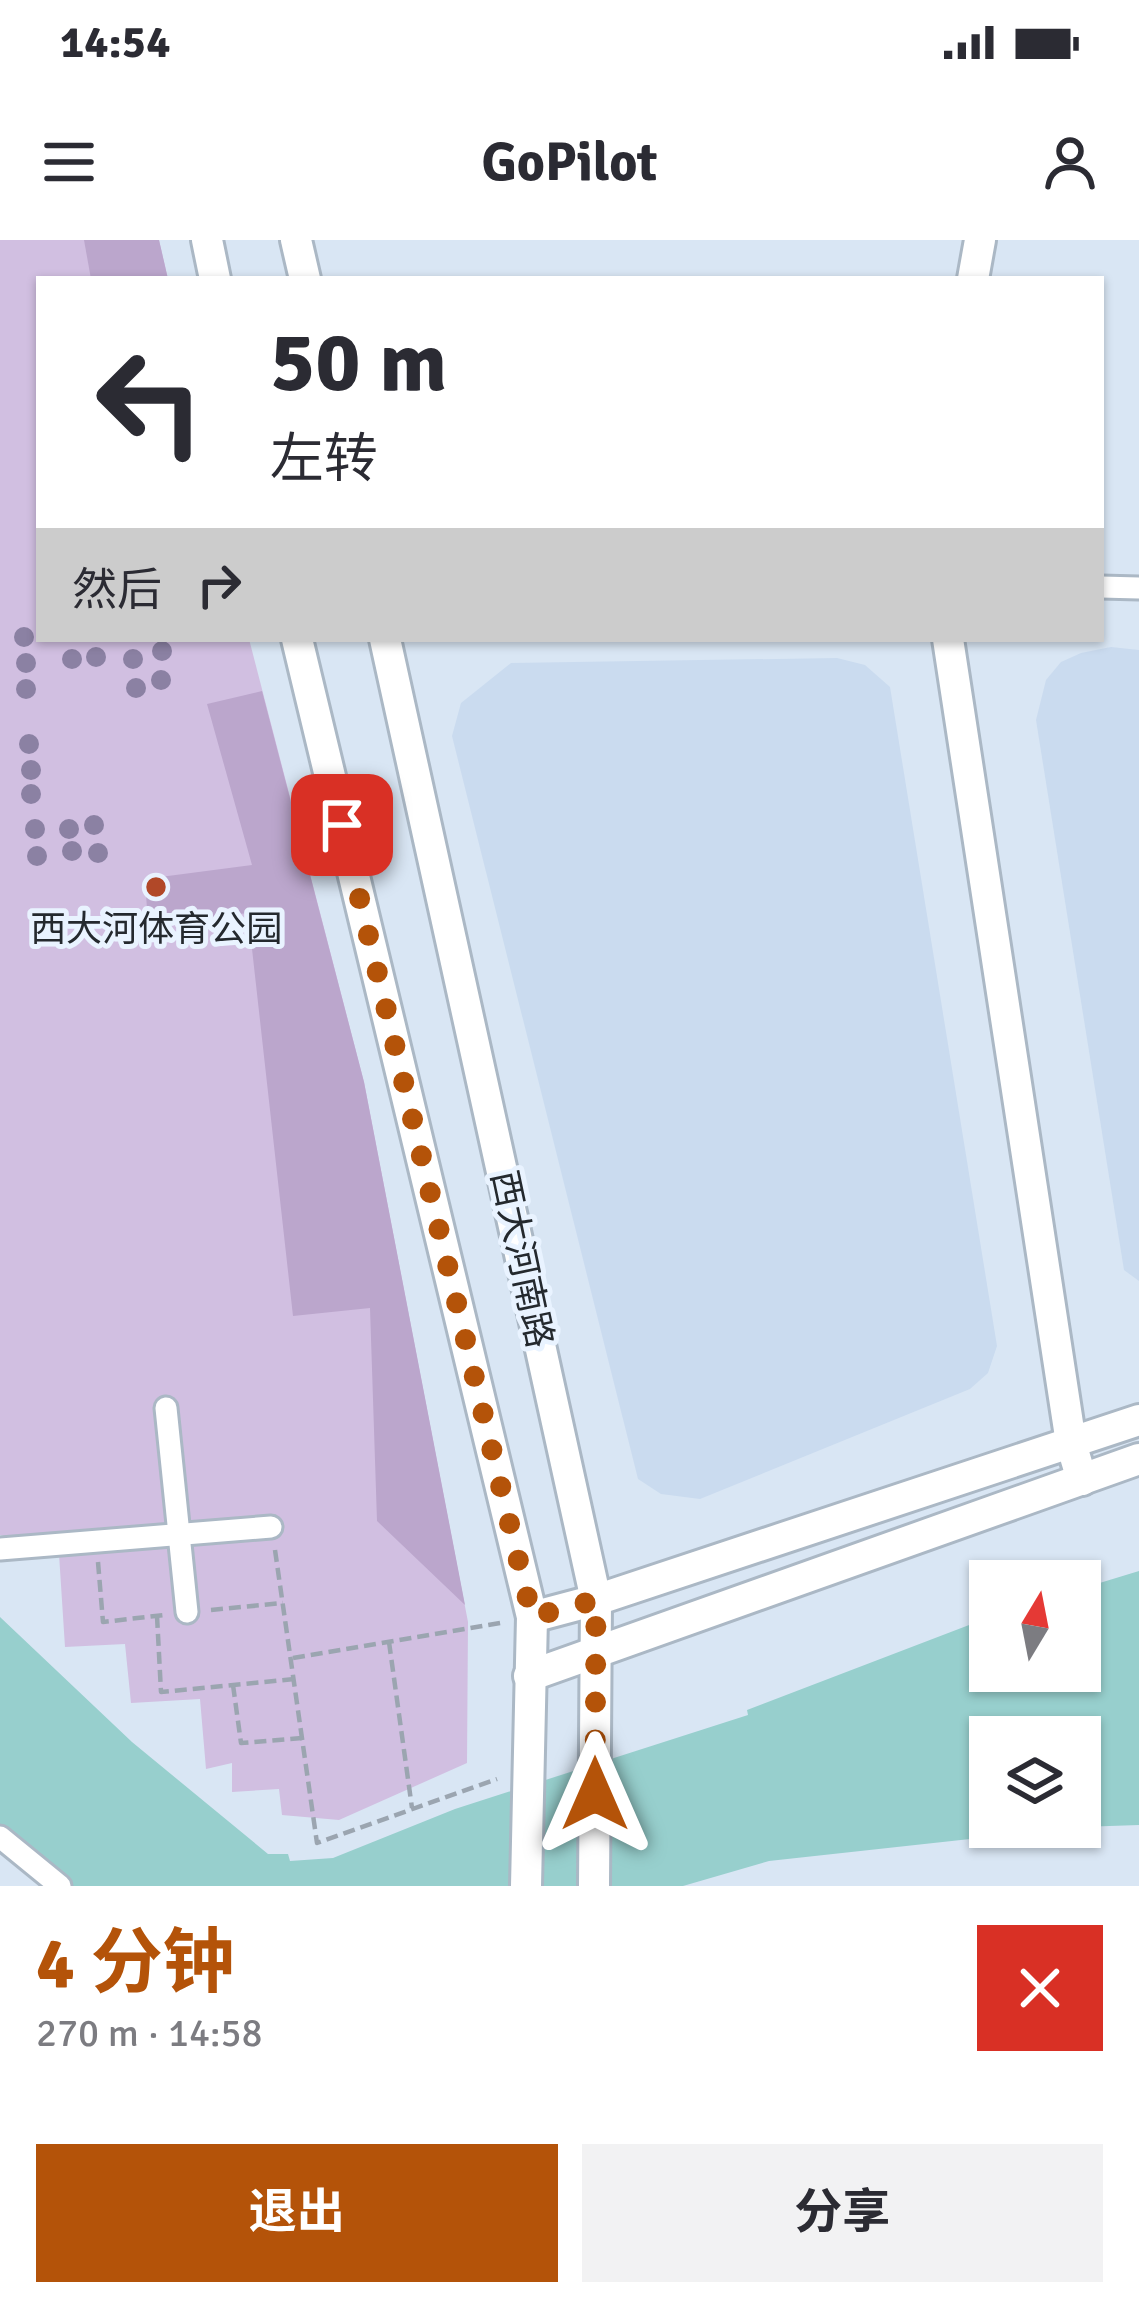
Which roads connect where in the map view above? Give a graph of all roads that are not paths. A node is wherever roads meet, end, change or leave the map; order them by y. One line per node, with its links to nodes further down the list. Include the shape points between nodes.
1 (207, 240): 4 (street)
2 (296, 240): 5 (street)
3 (980, 240): 6 (street)
4 (214, 276)
5 (304, 276)
6 (974, 276)
7 (1104, 587): 8 (street)
8 (1139, 588)
9 (298, 642): 22 (street, 西大河南路)
10 (386, 642): 20 (street, 西大河南路)
11 (948, 642): 14 (street)
12 (166, 1408): 18 (street)
13 (1139, 1420): 14 (street)
14 (1071, 1443): 16 (street); 20 (street)
15 (1139, 1459): 16 (street)
16 (1082, 1480): 23 (street)
17 (271, 1527): 18 (street)
18 (178, 1532): 19 (street); 21 (street)
19 (0, 1549)
20 (596, 1600): 22 (street); 23 (street, 西大河南路)
21 (187, 1612)
22 (532, 1617): 24 (street, 西大河南路)
23 (594, 1649): 24 (street); 28 (street, 西大河南路)
24 (529, 1676): 27 (street, 西大河南路)
25 (0, 1837): 26 (street)
26 (60, 1886)
27 (526, 1886)
28 (594, 1886)

